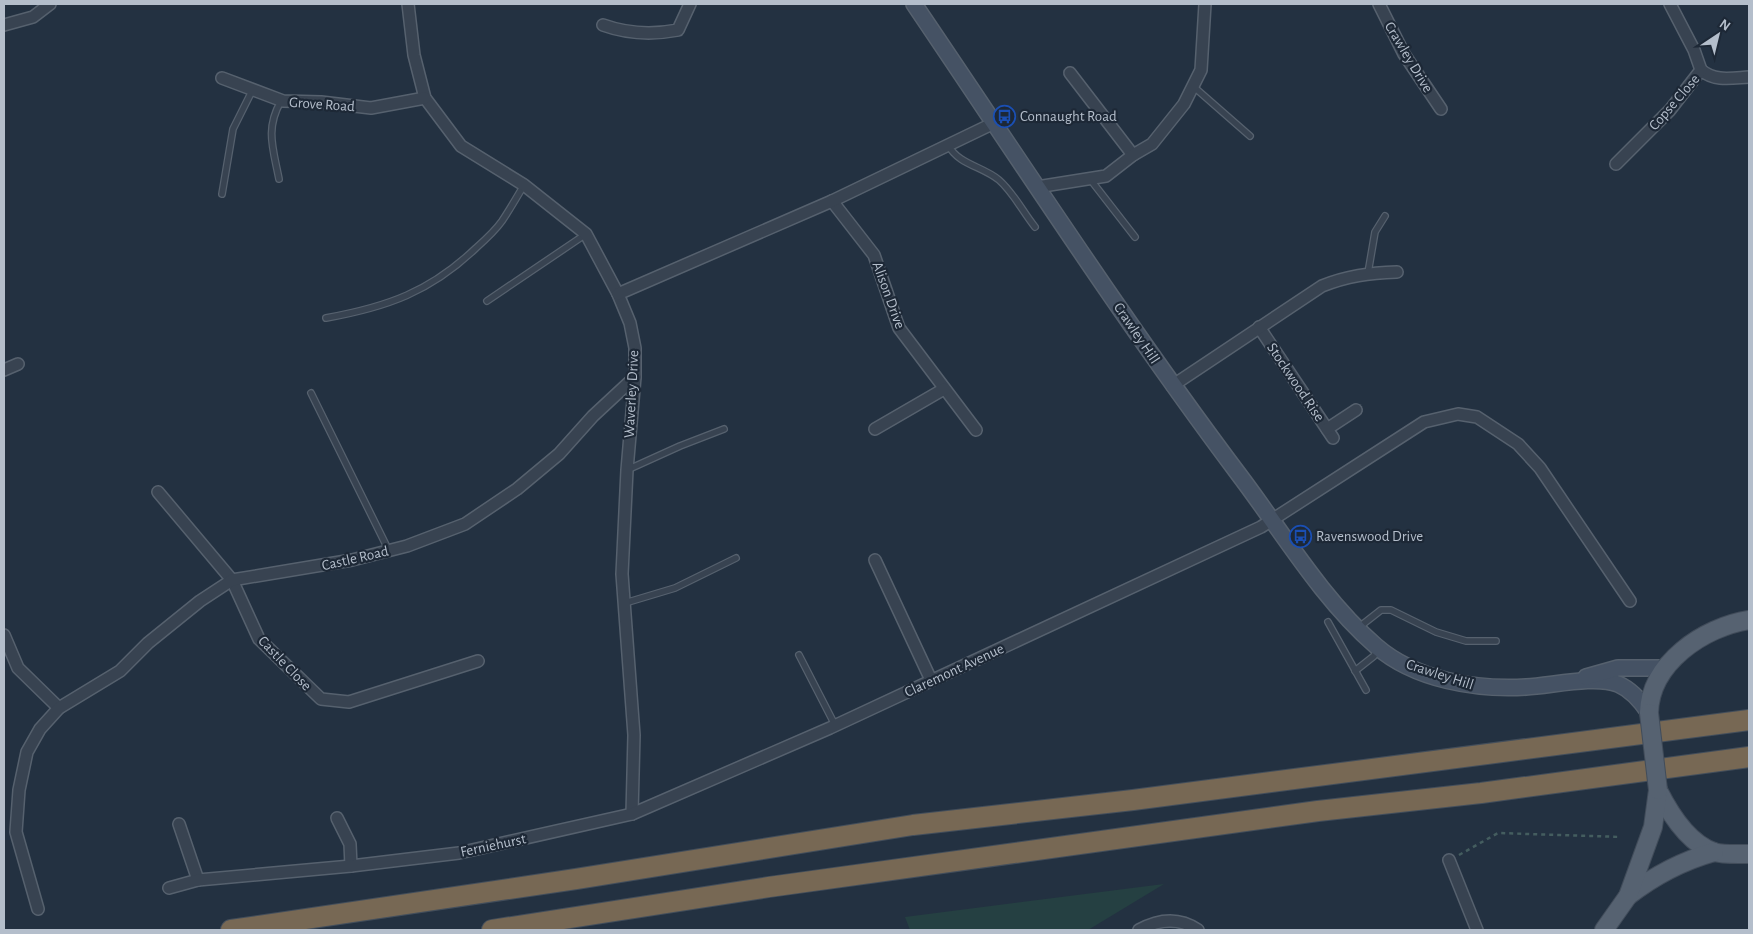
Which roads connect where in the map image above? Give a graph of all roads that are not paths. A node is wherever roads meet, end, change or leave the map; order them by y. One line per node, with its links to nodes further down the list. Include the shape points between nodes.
1 (50, 4): 8 (street, via 33,16)
2 (408, 4): 16 (street, Waverley Drive, via 414,55)
3 (690, 4): 9 (street, via 678,30 638,33)
4 (914, 4): 19 (street, Crawley Hill)
5 (1205, 4): 14 (street, via 1201,70)
6 (1378, 4): 18 (street, Crawley Drive, via 1404,54)
7 (1670, 4): 10 (street, Copse Close)
8 (4, 24)
9 (603, 25)
10 (1701, 70): 12 (street, via 1708,76 1724,79); 23 (street, Copse Close, via 1670,110)
11 (1070, 73): 22 (street)
12 (1749, 77)
13 (222, 78): 15 (street, Grove Road)
14 (1194, 88): 20 (lane); 22 (street, via 1152,144)
15 (253, 89): 17 (street, Grove Road); 28 (lane, via 233,129)
16 (425, 98): 17 (street, Grove Road, via 371,108); 26 (street, Waverley Drive, via 461,146)
17 (281, 100): 24 (lane, via 272,116 270,133)
18 (1441, 109)
19 (994, 123): 21 (street); 27 (street, Crawley Hill)
20 (1250, 136)
21 (948, 145): 29 (street); 31 (lane, via 960,160 998,180)
22 (1133, 155): 25 (street, via 1106,176)
23 (1616, 164)
24 (279, 179)
25 (1090, 179): 27 (street); 33 (lane)
26 (524, 185): 32 (street, Waverley Drive); 38 (lane, via 501,222 456,267 430,285 398,300)
27 (1037, 187): 43 (street, Crawley Hill)
28 (222, 194)
29 (832, 201): 36 (street); 44 (street, Alison Drive, via 874,255 899,328)
30 (1386, 216): 35 (lane, via 1375,232)
31 (1035, 227)
32 (586, 234): 36 (street, Waverley Drive); 37 (lane)
33 (1135, 237)
34 (1396, 272): 35 (street, Stockwood Rise)
35 (1368, 273): 39 (street, Stockwood Rise, via 1322,286)
36 (618, 294): 42 (street, Waverley Drive, via 630,323 635,348)
37 (487, 301)
38 (326, 318)
39 (1259, 328): 43 (street, Stockwood Rise); 46 (street, Stockwood Rise, via 1330,433)
40 (18, 364): 41 (street)
41 (4, 370)
42 (635, 377): 50 (street, Waverley Drive); 53 (street, Castle Road, via 559,454 517,489 465,524)
43 (1172, 386): 52 (street, Crawley Hill)
44 (944, 389): 47 (street); 49 (street, Alison Drive)
45 (312, 393): 53 (lane)
46 (1356, 410)
47 (875, 429)
48 (724, 430): 50 (lane)
49 (976, 430)
50 (627, 470): 58 (street, Waverley Drive, via 622,574)
51 (158, 492): 56 (street, Castle Close)
52 (1272, 519): 57 (street, via 1424,422 1458,414 1477,417 1518,444 1540,468); 61 (street, Crawley Hill, via 1331,598); 69 (street, Claremont Avenue, via 1261,527)
53 (389, 551): 56 (street, Castle Road)
54 (736, 558): 58 (lane, via 674,588)
55 (875, 560): 69 (street)
56 (232, 580): 66 (street, Castle Close, via 259,639 321,699 349,702); 72 (street, Castle Road, via 200,600 120,671)
57 (1630, 601)
58 (625, 604): 78 (street, Waverley Drive, via 634,735)
59 (1747, 619): 67 (main road, via 1688,645)
60 (1328, 622): 68 (lane)
61 (1358, 628): 63 (lane, via 1381,610 1391,610 1436,632 1466,641); 64 (street, Crawley Hill)
62 (4, 635): 72 (street, via 18,668)
63 (1496, 640)
64 (1378, 648): 68 (lane, via 1374,656); 70 (street, Crawley Hill, via 1406,665 1472,687 1526,687)
65 (799, 655): 75 (lane)
66 (478, 661)
67 (1666, 668): 70 (street, Crawley Hill, via 1618,668); 73 (main road)
68 (1355, 671): 71 (lane)
69 (931, 680): 75 (street, Claremont Avenue)
70 (1565, 682): 73 (street, Crawley Hill, via 1617,684 1632,692)
71 (1366, 690)
72 (59, 708): 88 (street, Castle Road, via 40,729 27,752 19,790 16,832)
73 (1647, 708): 77 (main road, bridge)
74 (1749, 720): 89 (highway, via 913,826)
75 (835, 725): 78 (street, Claremont Avenue)
76 (1749, 757): 90 (highway, via 1318,811 768,887)
77 (1658, 790): 81 (main road, via 1670,813 1686,832); 87 (main road, via 1653,827)
78 (632, 814): 84 (street, Ferniehurst, via 459,853)
79 (337, 818): 84 (street, via 350,844)
80 (179, 824): 85 (street)
81 (1714, 852): 82 (main road); 87 (main road, via 1675,865 1650,878)
82 (1749, 854)
83 (1449, 860): 93 (street)
84 (352, 866): 85 (street, Ferniehurst)
85 (198, 880): 86 (street, Ferniehurst)
86 (169, 888)
87 (1628, 896): 94 (main road)
88 (38, 910)
89 (231, 930)
90 (492, 930)
91 (1139, 930): 92 (street, via 1154,922 1178,920)
92 (1198, 930)
93 (1477, 930)
94 (1604, 930)

